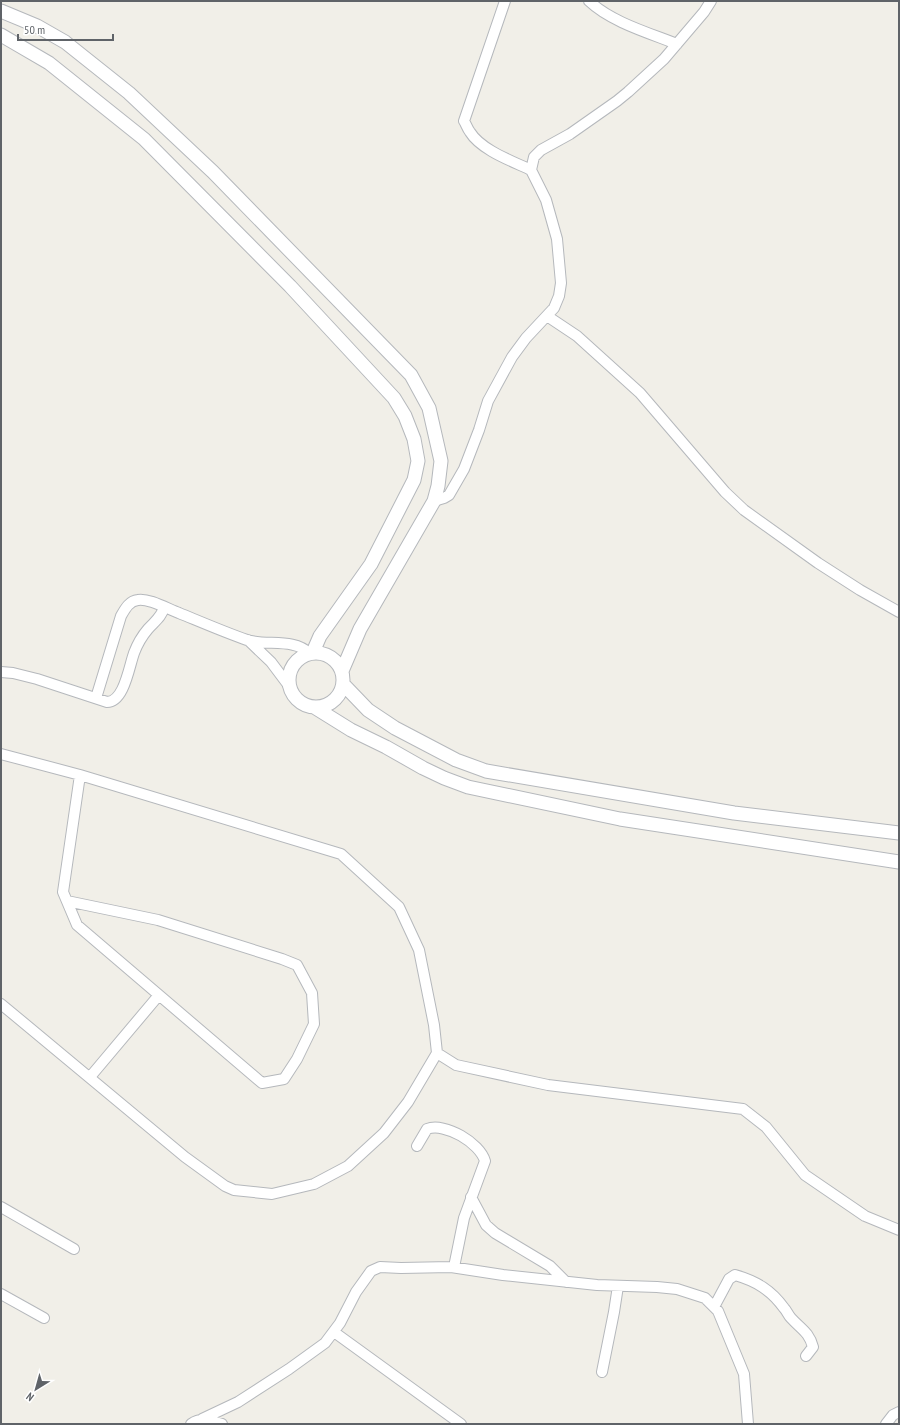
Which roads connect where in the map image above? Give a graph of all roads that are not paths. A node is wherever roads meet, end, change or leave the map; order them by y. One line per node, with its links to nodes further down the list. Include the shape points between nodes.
1 (505, 1): 7 (street, via 464,120 470,133 479,143)
2 (589, 1): 6 (street, via 620,21)
3 (711, 1): 6 (street)
4 (1, 11): 9 (street, via 37,26 65,42 129,93 213,172 411,375 429,408 441,461)
5 (1, 35): 13 (street, via 49,63 144,139 290,286 394,398 405,416 414,439 418,461 414,480 371,564 320,636)
6 (677, 44): 7 (street, via 617,101 570,134 541,150 534,157)
7 (531, 170): 8 (street, via 546,200 557,239 562,283 554,308)
8 (547, 316): 9 (street, via 512,357 488,401 464,469 450,495); 11 (street, via 577,336 640,393 725,492 744,510 818,563)
9 (434, 501): 15 (street, via 360,629)
10 (164, 607): 12 (street); 17 (street, via 163,612 139,642 120,694 111,702); 17 (street, via 146,600 138,600 126,607 112,642)
11 (899, 612)
12 (248, 640): 13 (street, via 297,645); 16 (street, via 271,662)
13 (311, 653): 15 (street, via 320,653 334,659); 16 (street, via 299,658 292,666 288,676)
14 (1, 672): 17 (street, via 37,679)
15 (342, 678): 18 (street, via 341,690 333,701 327,705); 21 (street, via 368,710 395,728 456,760 486,771 734,813)
16 (289, 686): 18 (street, via 298,700)
17 (96, 698)
18 (314, 707): 22 (street, via 423,768 468,787 620,819)
19 (1, 754): 20 (street)
20 (80, 775): 23 (street, via 63,892); 26 (street, via 341,854 399,907 419,950)
21 (899, 833)
22 (899, 862)
23 (67, 901): 24 (street, via 77,925); 24 (street, via 158,920 297,966 312,993 314,1024 284,1080 262,1083)
24 (159, 995): 27 (street)
25 (1, 1004): 27 (street)
26 (437, 1054): 27 (street, via 408,1102 384,1133 348,1166 314,1184 272,1194 234,1190 225,1186 185,1157); 31 (street, via 456,1065 548,1085 743,1109 766,1127 806,1175 865,1216)
27 (90, 1077)
28 (417, 1146): 29 (street, via 424,1132 432,1127 459,1134 478,1148 485,1161)
29 (471, 1197): 33 (street); 34 (street, via 486,1225 550,1266)
30 (1, 1207): 32 (street)
31 (899, 1230)
32 (74, 1249)
33 (454, 1267): 34 (street); 39 (street, via 380,1267 371,1271)
34 (566, 1282): 35 (street)
35 (618, 1286): 37 (street, via 677,1289 705,1298); 41 (street)
36 (1, 1294): 38 (street)
37 (714, 1307): 40 (street, via 729,1279 735,1275 752,1280 772,1294 809,1336 813,1347); 47 (street, via 718,1310 744,1374)
38 (44, 1318)
39 (334, 1332): 43 (street, via 324,1343 238,1402); 46 (street)
40 (806, 1356)
41 (602, 1372)
42 (899, 1412): 48 (street)
43 (202, 1419): 44 (street); 45 (street)
44 (191, 1424)
45 (222, 1424)
46 (460, 1424)
47 (748, 1424)
48 (886, 1424)

